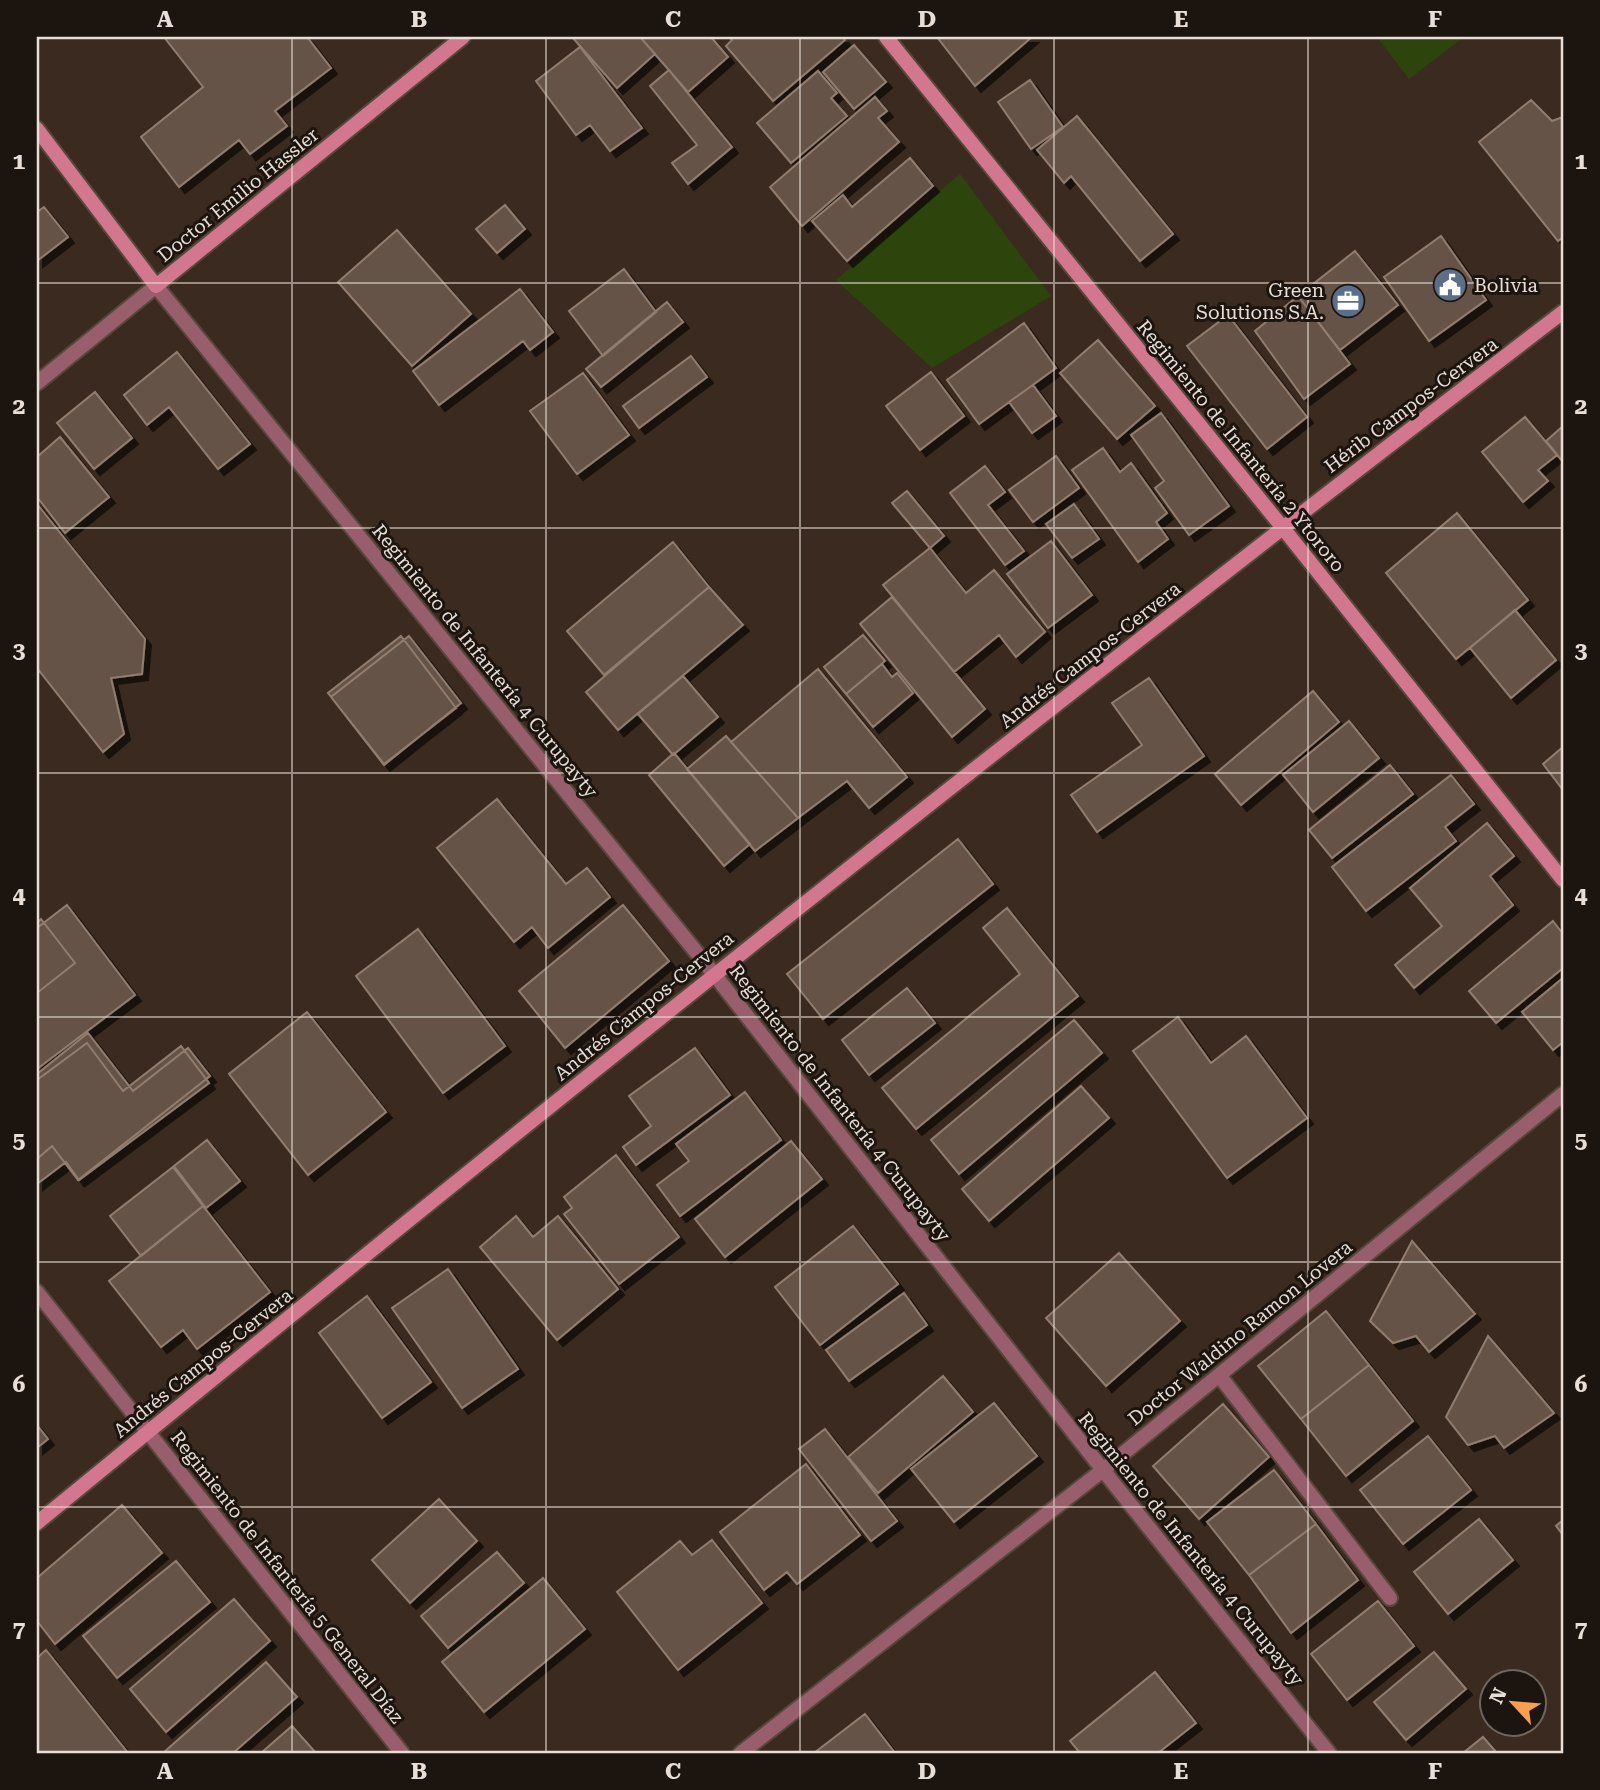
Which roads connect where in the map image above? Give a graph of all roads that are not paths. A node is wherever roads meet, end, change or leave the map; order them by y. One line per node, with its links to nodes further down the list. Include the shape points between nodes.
1 (463, 37): 4 (street, Doctor Emilio Hassler)
2 (886, 37): 7 (street, Regimiento de Infantería 2 Ytororo)
3 (37, 129): 4 (street)
4 (156, 286): 6 (street, Doctor Emilio Hassler); 9 (street, Regimiento de Infantería 4 Curupayty)
5 (1563, 312): 7 (street, Hérib Campos-Cervera)
6 (37, 383)
7 (1283, 528): 8 (street, Regimiento de Infantería 2 Ytororo); 9 (street, Andrés Campos-Cervera)
8 (1563, 880)
9 (715, 974): 13 (street, Andrés Campos-Cervera); 14 (street, Regimiento de Infantería 4 Curupayty)
10 (1563, 1094): 12 (street, Doctor Waldino Ramon Lovera)
11 (37, 1292): 13 (street, Regimiento de Infantería 5 General Díaz)
12 (1219, 1375): 14 (street, Doctor Waldino Ramon Lovera); 16 (street)
13 (148, 1432): 15 (street, Andrés Campos-Cervera); 17 (street, Regimiento de Infantería 5 General Díaz)
14 (1103, 1470): 18 (street, Doctor Waldino Ramon Lovera); 19 (street, Regimiento de Infantería 4 Curupayty)
15 (37, 1523)
16 (1390, 1598)
17 (402, 1753)
18 (741, 1753)
19 (1329, 1753)

